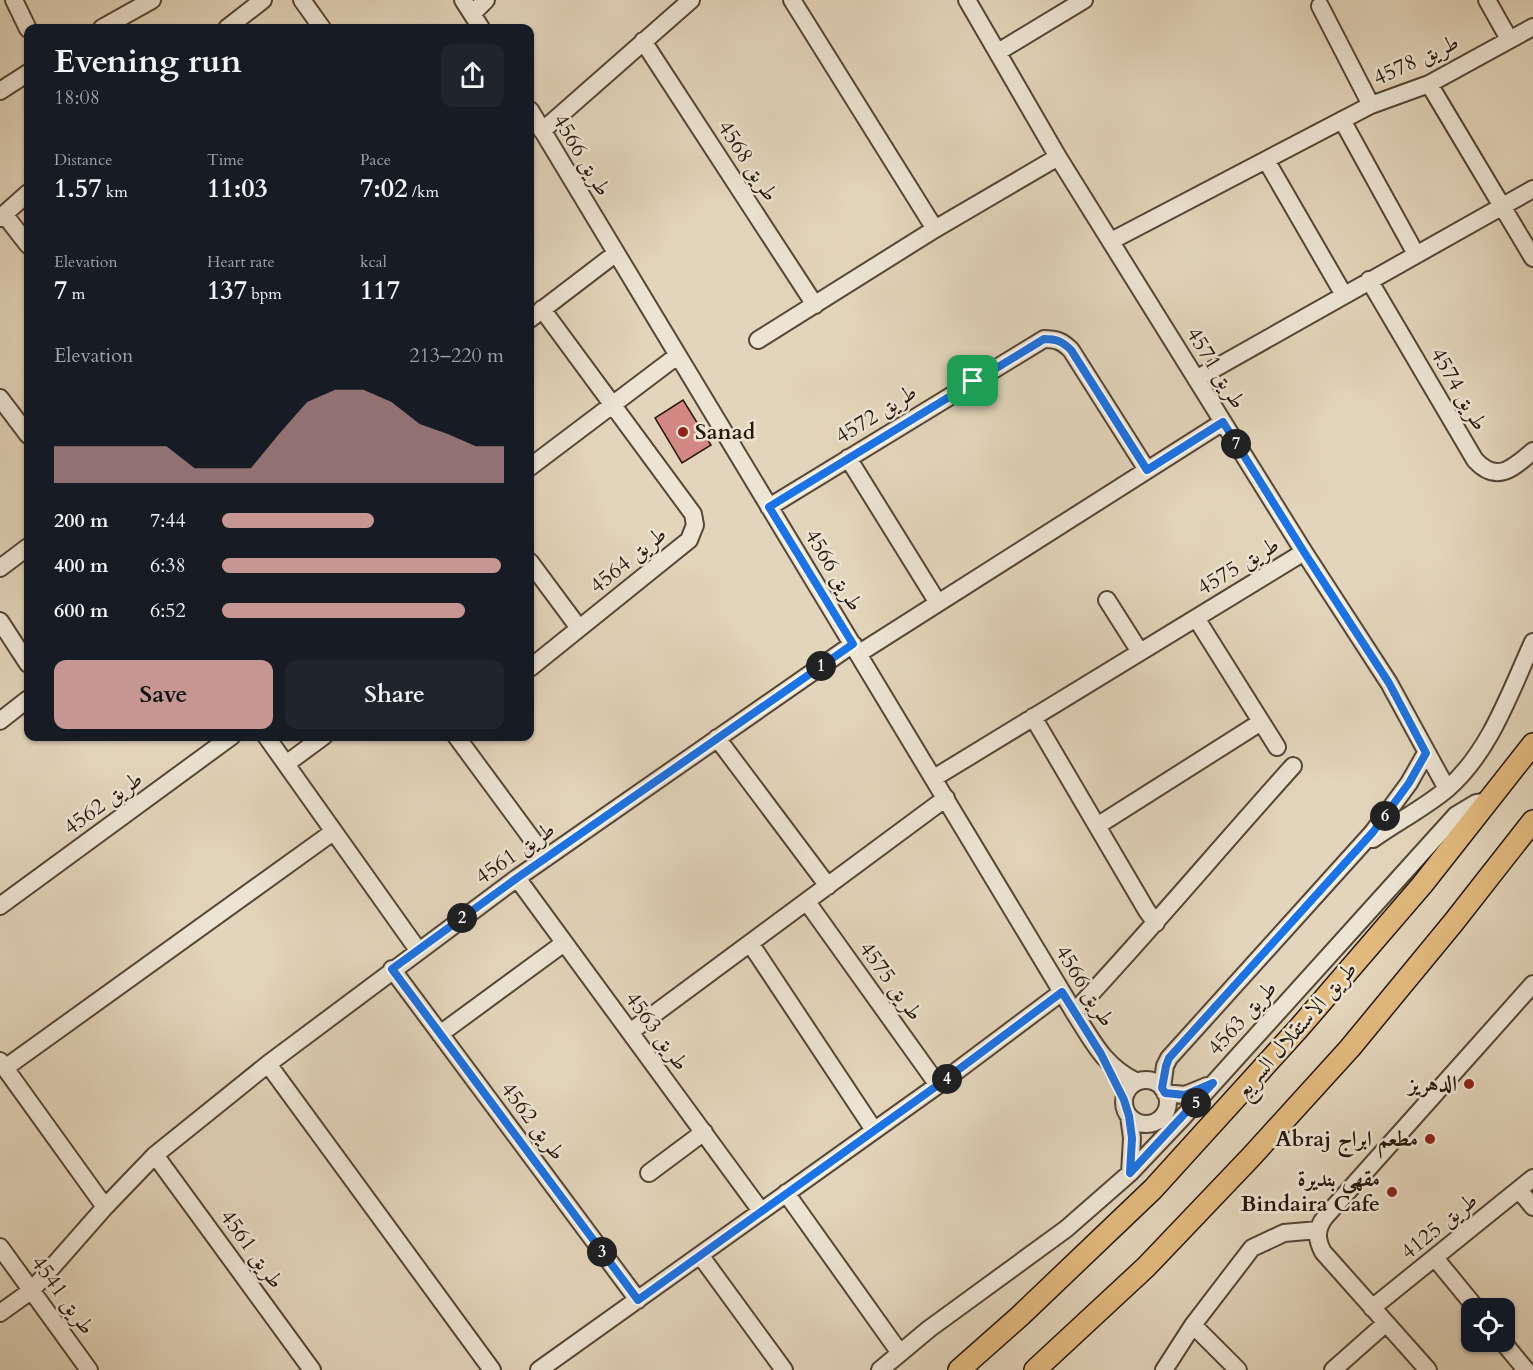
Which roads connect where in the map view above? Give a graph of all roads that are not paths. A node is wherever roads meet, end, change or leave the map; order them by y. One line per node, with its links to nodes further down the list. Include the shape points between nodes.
1 (14, 0): 13 (street)
2 (152, 0): 14 (street)
3 (263, 0): 15 (street)
4 (302, 0): 16 (street)
5 (486, 0): 12 (street)
6 (691, 0): 20 (street)
7 (792, 0): 35 (street)
8 (967, 0): 21 (street, طريق 4571)
9 (1084, 0): 21 (street)
10 (1487, 0): 19 (street)
11 (1320, 6): 25 (street)
12 (467, 7): 17 (street)
13 (26, 24)
14 (109, 24)
15 (232, 24)
16 (319, 24)
17 (478, 24)
18 (1533, 27): 19 (street, طريق 4578)
19 (1509, 39): 23 (street, طريق 4578)
20 (643, 41): 28 (street); 43 (street, طريق 4568)
21 (998, 52): 29 (street, طريق 4571)
22 (24, 76): 24 (street)
23 (1429, 84): 25 (street, طريق 4578); 33 (street)
24 (0, 91)
25 (1371, 105): 27 (street, طريق 4578)
26 (534, 118): 28 (street, طريق 4566)
27 (1342, 120): 30 (street, طريق 4578); 39 (street)
28 (542, 131): 38 (street, طريق 4566)
29 (1058, 157): 35 (street); 37 (street, طريق 4571)
30 (1266, 160): 37 (street, طريق 4578); 42 (street)
31 (1533, 189): 33 (street)
32 (24, 197): 34 (street)
33 (1502, 206): 39 (street); 40 (street)
34 (2, 216): 36 (street)
35 (935, 230): 43 (street)
36 (24, 241)
37 (1111, 241): 47 (street, طريق 4571)
38 (615, 254): 44 (street); 46 (street, طريق 4566)
39 (1416, 254): 41 (street)
40 (1533, 258)
41 (1369, 280): 42 (street); 52 (street, طريق 4574, via 1474,460 1482,468 1504,472)
42 (1344, 295): 47 (street)
43 (815, 305): 45 (street)
44 (536, 314): 49 (street, طريق 4564)
45 (758, 340)
46 (677, 356): 49 (street); 56 (street, طريق 4566)
47 (1196, 379): 50 (street, طريق 4571)
48 (0, 398): 51 (street)
49 (612, 405): 54 (street); 65 (street, طريق 4564, via 693,514 695,525 689,540)
50 (1223, 422): 55 (street); 58 (street, طريق 4571)
51 (24, 430)
52 (1533, 451)
53 (848, 458): 55 (street, طريق 4572, via 1035,343 1054,339 1071,350); 56 (street, طريق 4572); 62 (street)
54 (534, 464)
55 (1147, 470): 62 (street)
56 (769, 507): 67 (street, طريق 4566)
57 (24, 550): 60 (street)
58 (1304, 552): 63 (street, طريق 4575); 82 (street, طريق 4571, via 1389,683)
59 (534, 567): 65 (street)
60 (0, 568)
61 (1107, 600): 68 (street)
62 (938, 603): 67 (street)
63 (1196, 618): 68 (street, طريق 4575); 74 (street, طريق 4575)
64 (0, 621): 69 (street)
65 (579, 628): 70 (street, طريق 4564)
66 (1533, 642): 86 (street, via 1491,733)
67 (856, 649): 75 (street, طريق 4561); 85 (street, طريق 4566)
68 (1140, 652): 72 (street, طريق 4575)
69 (24, 658)
70 (534, 665)
71 (24, 702): 73 (street)
72 (1033, 717): 85 (street, طريق 4575); 90 (street)
73 (0, 721)
74 (1261, 722): 81 (street, طريق 4575); 90 (street)
75 (717, 738): 93 (street, طريق 4561); 95 (street)
76 (225, 741): 97 (street, طريق 4562)
77 (270, 741): 83 (street)
78 (317, 741): 83 (street)
79 (460, 741): 93 (street)
80 (1533, 744): 88 (main road, طريق الاستقلال السريع)
81 (1277, 747)
82 (1426, 753): 86 (street, طريق 4571); 92 (street, via 1389,811)
83 (286, 764): 91 (street)
84 (1293, 766): 98 (street)
85 (934, 778): 87 (street, طريق 4566)
86 (1447, 789): 92 (street)
87 (946, 798): 95 (street); 104 (street, طريق 4566)
88 (1487, 801): 113 (street, طريق 4563, via 1456,815); 147 (main road, طريق الاستقلال السريع, via 1362,955 1153,1189)
89 (1533, 821): 148 (main road, via 1350,1048 1146,1267)
90 (1097, 826): 98 (street)
91 (333, 832): 101 (street); 111 (street)
92 (1355, 851): 106 (street)
93 (546, 858): 94 (street, طريق 4561)
94 (517, 878): 99 (street, طريق 4563); 101 (street, طريق 4561)
95 (828, 886): 96 (street)
96 (807, 902): 100 (street); 114 (street, طريق 4575)
97 (0, 906)
98 (1156, 923): 105 (street)
99 (564, 943): 107 (street, طريق 4563); 108 (street)
100 (750, 943): 107 (street); 117 (street)
101 (418, 950): 102 (street, طريق 4561)
102 (392, 969): 108 (street, طريق 4562); 110 (street, طريق 4561)
103 (1533, 984): 128 (street, via 1325,1217)
104 (1062, 992): 105 (street, طريق 4566); 114 (street)
105 (1074, 1012): 109 (street, طريق 4566)
106 (1200, 1025): 112 (street, via 1162,1055); 115 (street, via 1169,1058)
107 (630, 1032): 118 (street, طريق 4563)
108 (440, 1034): 134 (street, طريق 4562)
109 (1101, 1054): 112 (street, طريق 4566, via 1117,1071); 116 (street, طريق 4566)
110 (268, 1064): 119 (street, طريق 4561); 143 (street)
111 (2, 1065): 125 (street)
112 (1141, 1081): 115 (street, via 1152,1081); 116 (street, via 1128,1089)
113 (1213, 1083): 115 (street, via 1185,1095); 121 (street, طريق 4563)
114 (938, 1085): 117 (street)
115 (1164, 1090): 116 (street, via 1165,1111 1157,1121 1139,1123)
116 (1126, 1108): 121 (street, via 1132,1138)
117 (874, 1130): 124 (street)
118 (704, 1132): 120 (street); 127 (street, طريق 4563)
119 (155, 1155): 125 (street, طريق 4561); 142 (street, طريق 4561)
120 (649, 1173)
121 (1130, 1173): 140 (street, طريق 4563, via 1043,1247)
122 (1533, 1178): 123 (street, طريق 4125)
123 (1519, 1190): 126 (street); 131 (street, طريق 4125)
124 (786, 1193): 127 (street); 140 (street)
125 (105, 1207): 132 (street, طريق 4561)
126 (1533, 1208)
127 (762, 1211): 130 (street)
128 (1318, 1230): 135 (street, via 1323,1252); 138 (street, via 1284,1233 1252,1248)
129 (0, 1247): 132 (street, طريق 4541)
130 (700, 1255): 134 (street); 145 (street)
131 (1435, 1258): 133 (street); 135 (street, طريق 4125)
132 (32, 1290): 136 (street, طريق 4561); 141 (street, طريق 4541)
133 (1468, 1298)
134 (638, 1300): 144 (street)
135 (1372, 1308): 137 (street)
136 (0, 1313)
137 (1386, 1323): 151 (street); 152 (street)
138 (1193, 1325): 149 (street); 150 (street)
139 (1511, 1352): 153 (street)
140 (900, 1353): 146 (street, طريق 4563)
141 (89, 1370)
142 (312, 1370)
143 (492, 1370)
144 (539, 1370)
145 (784, 1370)
146 (880, 1370)
147 (959, 1370)
148 (1035, 1370)
149 (1164, 1370)
150 (1238, 1370)
151 (1333, 1370)
152 (1428, 1370)
153 (1526, 1370)

